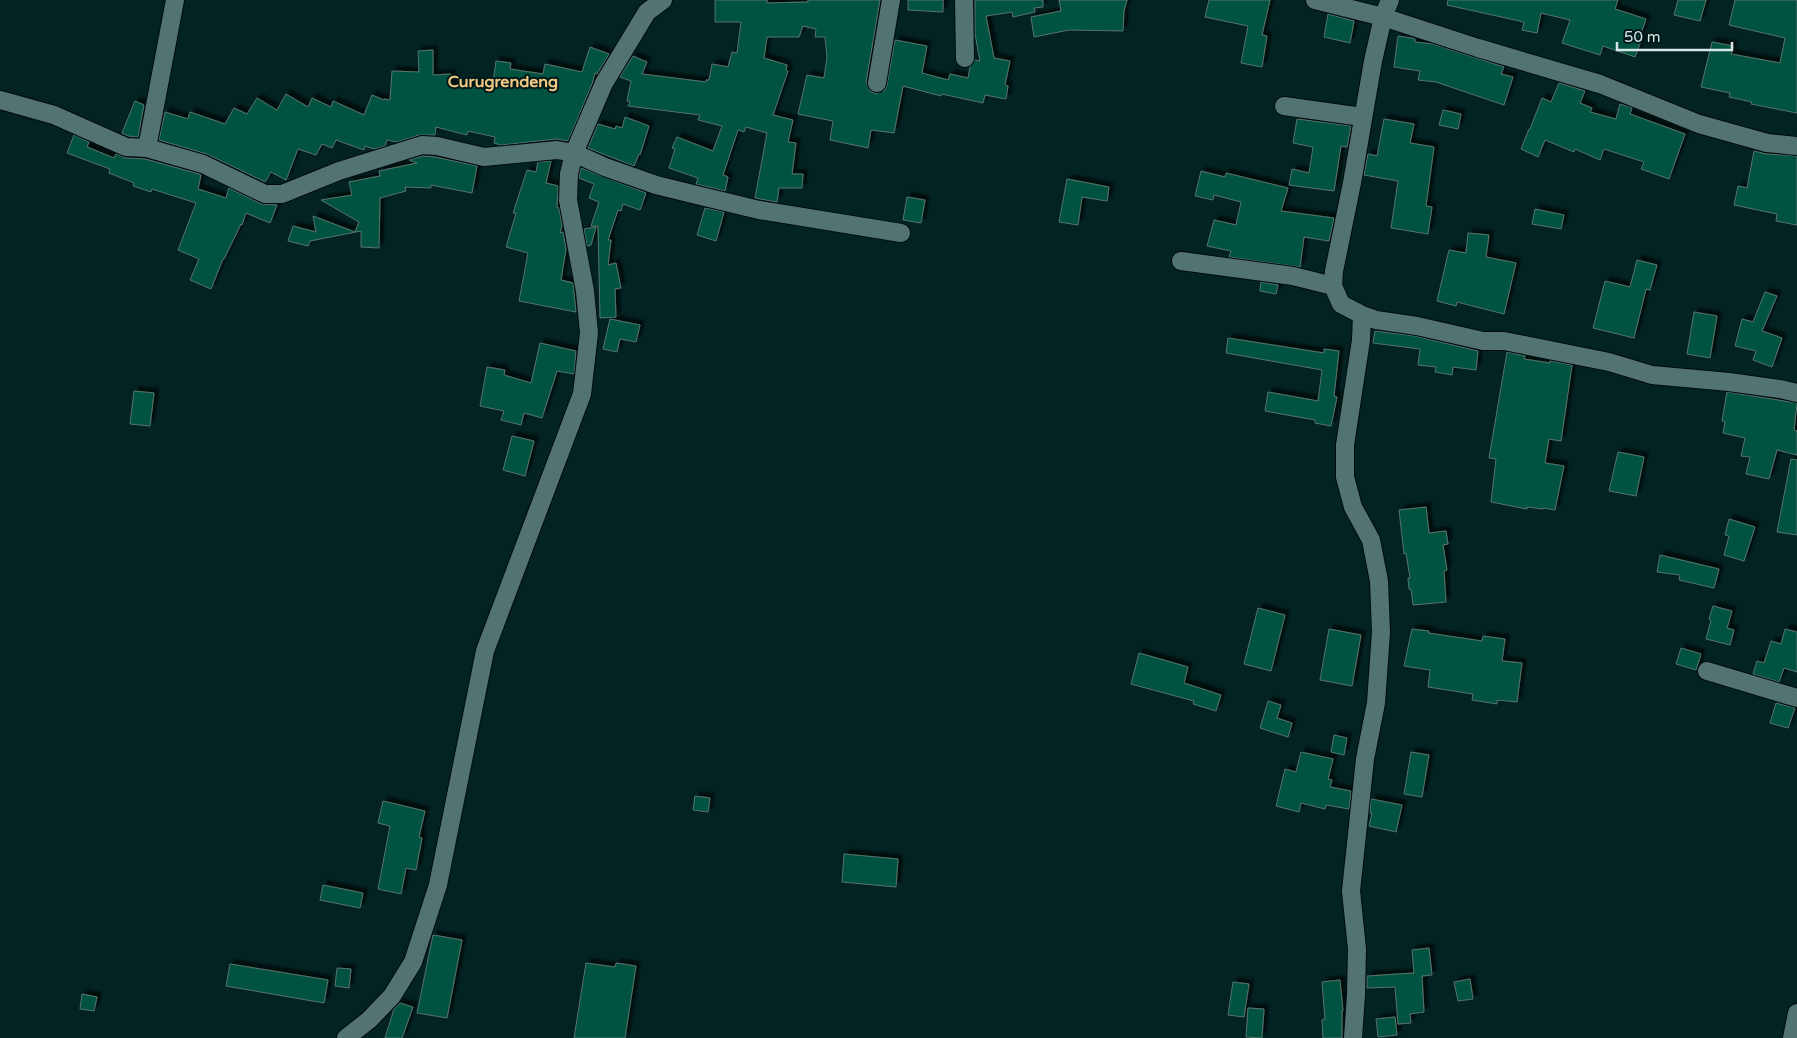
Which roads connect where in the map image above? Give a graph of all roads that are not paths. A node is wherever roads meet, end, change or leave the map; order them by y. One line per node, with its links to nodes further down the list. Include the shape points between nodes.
1 (175, 0): 14 (street)
2 (891, 0): 9 (street)
3 (964, 0): 8 (street)
4 (1315, 0): 7 (street)
5 (1390, 0): 7 (street)
6 (656, 1): 15 (street, via 604,82)
7 (1383, 17): 12 (street); 13 (street, via 1600,84 1699,124 1766,143)
8 (965, 58)
9 (877, 83)
10 (0, 100): 14 (street, via 54,115 126,147)
11 (1284, 106): 12 (street)
12 (1362, 117): 18 (street, via 1337,250)
13 (1797, 146)
14 (147, 148): 15 (street, via 203,164 265,194 282,194 339,171 422,145 484,157 545,150)
15 (574, 153): 16 (street, via 656,185 759,210); 24 (street, via 568,200 585,291 588,334 582,394 485,651 438,885 413,962 392,996)
16 (900, 233)
17 (1181, 261): 18 (street, via 1293,276)
18 (1334, 286): 19 (street, via 1341,304)
19 (1362, 315): 20 (street, via 1483,341 1504,341 1609,362 1652,375 1729,382); 25 (street, via 1345,445 1344,477 1353,507 1371,540 1379,581 1380,632 1376,703 1365,759 1351,891 1357,950)
20 (1797, 393)
21 (1706, 671): 22 (street)
22 (1797, 698)
23 (1797, 1012): 26 (street)
24 (346, 1038)
25 (1353, 1038)
26 (1792, 1038)

